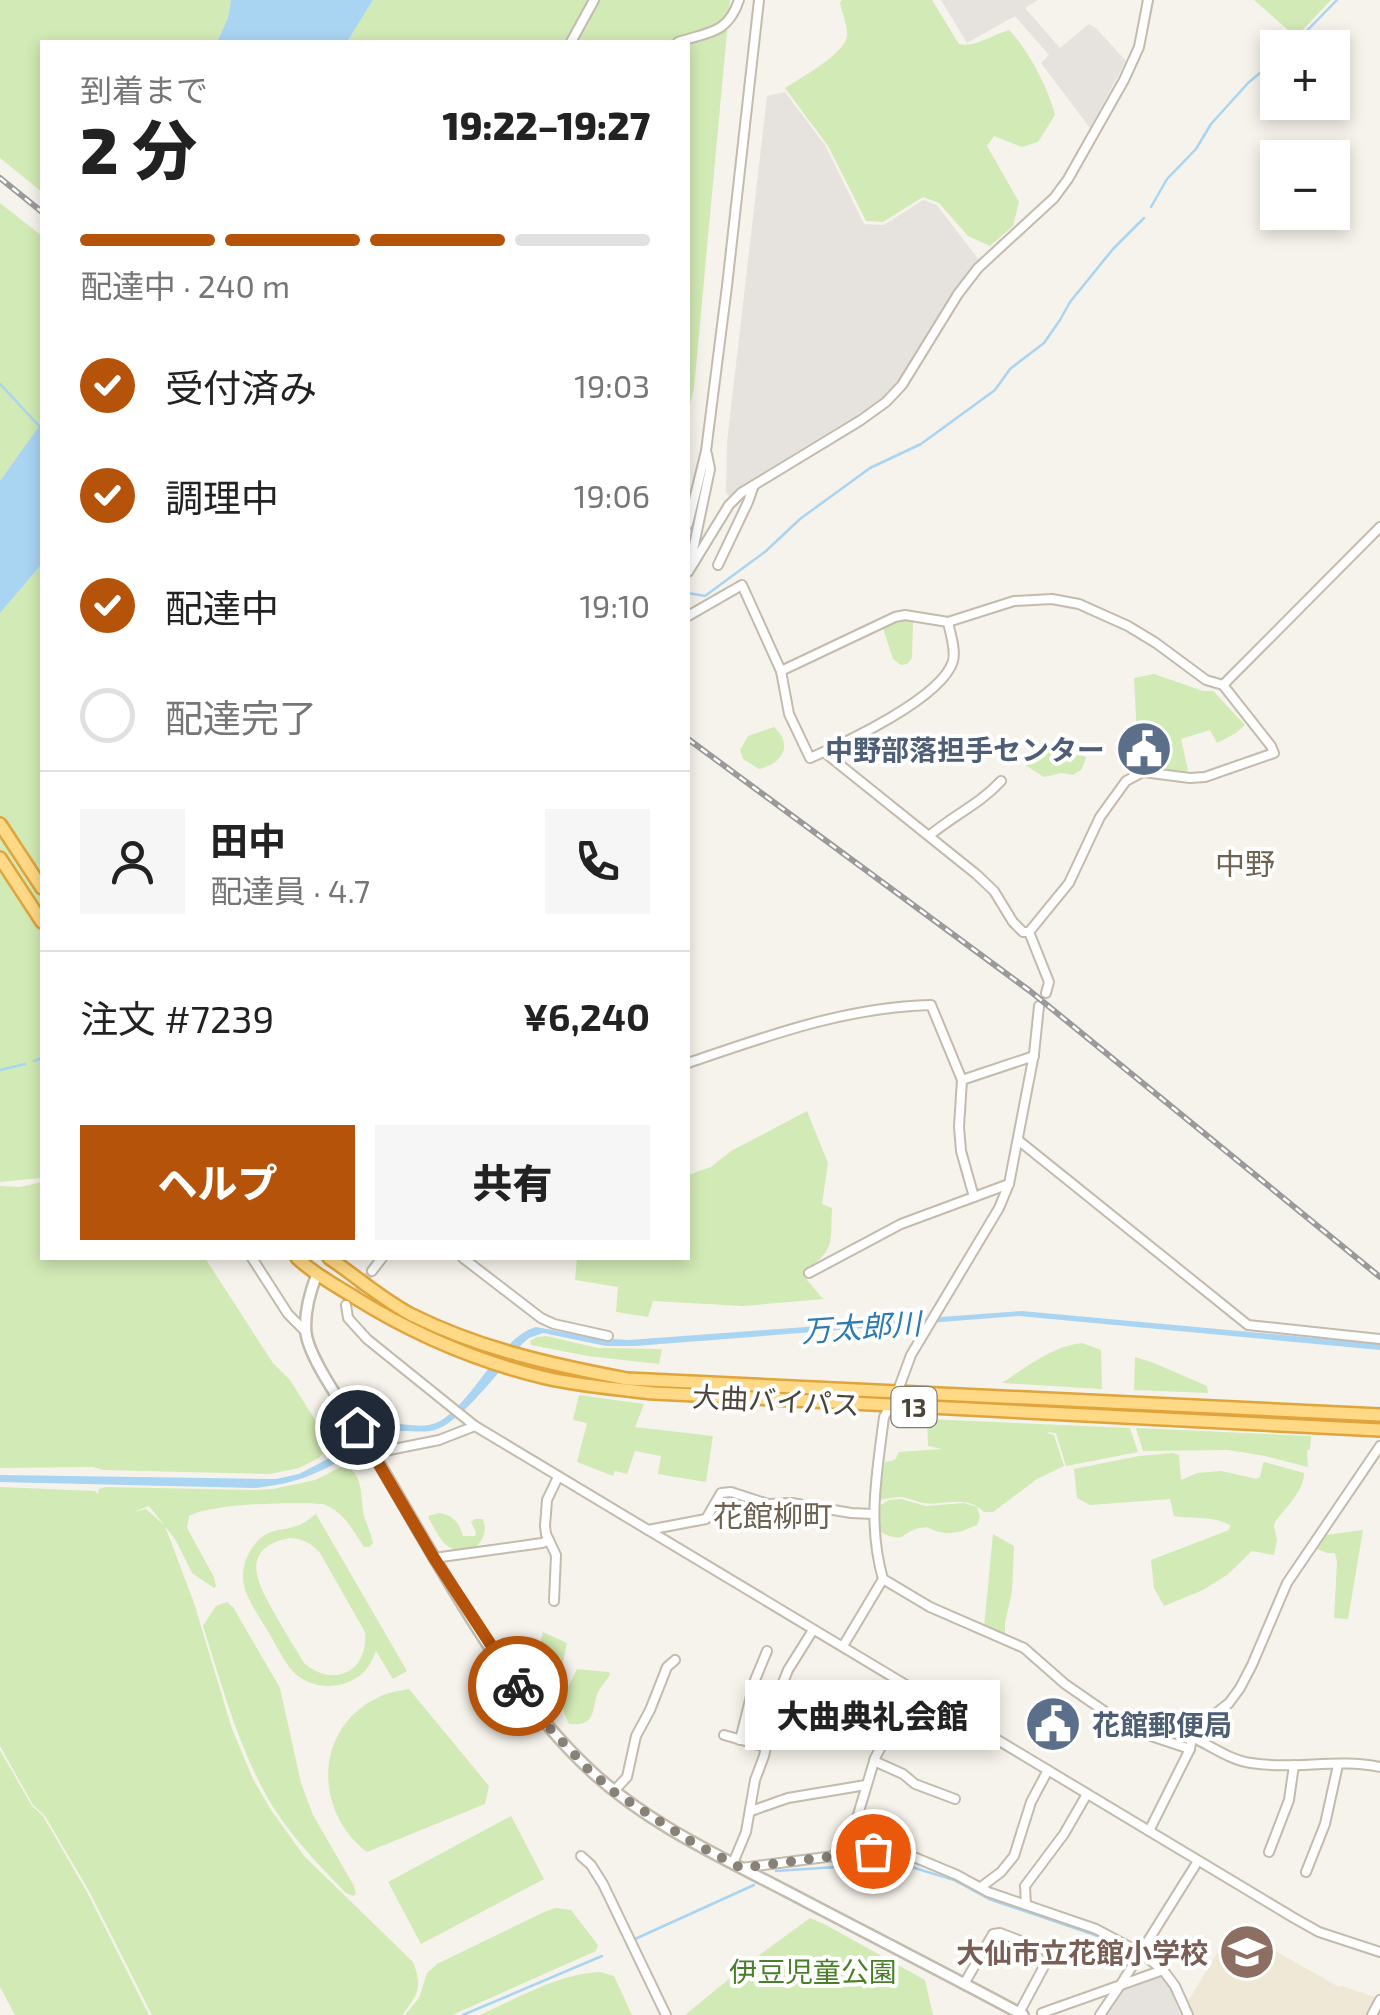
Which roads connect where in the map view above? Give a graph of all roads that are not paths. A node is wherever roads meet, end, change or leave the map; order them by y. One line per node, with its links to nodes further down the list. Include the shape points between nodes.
1 (594, 0): 5 (street)
2 (739, 0): 6 (street, via 723,26)
3 (758, 0): 7 (street)
4 (1148, 0): 8 (street, via 1139,47 1068,180 978,268 902,385 861,420)
5 (573, 40)
6 (684, 40)
7 (706, 451): 9 (street); 11 (street, via 710,469)
8 (754, 484): 11 (street, via 729,505); 12 (street)
9 (690, 516)
10 (1380, 527): 17 (street)
11 (694, 562): 13 (street)
12 (718, 565)
13 (690, 569)
14 (690, 615): 16 (street, via 742,585)
15 (948, 622): 16 (street, via 895,616); 17 (street, via 1014,601 1079,604 1128,626); 18 (street, via 954,658 921,700)
16 (781, 671): 18 (street, via 789,714 810,758)
17 (1223, 686): 25 (street, via 1274,753 1204,778 1143,772 1126,781 1100,816 1069,883)
18 (824, 752): 21 (street)
19 (1002, 782): 21 (street)
20 (0, 824): 23 (highway)
21 (930, 836): 25 (street, via 994,891 1013,922)
22 (0, 858): 24 (highway)
23 (40, 885)
24 (40, 919)
25 (1028, 932): 26 (street, via 1049,982)
26 (1046, 992)
27 (1039, 1006): 28 (street)
28 (1034, 1056): 30 (street); 31 (street)
29 (690, 1062): 30 (street, via 846,1014 931,1005)
30 (962, 1080): 33 (street, via 959,1127)
31 (1018, 1140): 32 (street); 46 (street, via 1248,1325)
32 (1010, 1184): 33 (street); 47 (street, via 911,1355)
33 (974, 1197): 41 (street, via 901,1224)
34 (253, 1260): 44 (street)
35 (300, 1260): 42 (highway, 13)
36 (327, 1260): 42 (street)
37 (331, 1260): 47 (highway, 大曲バイパス / 13, via 409,1314 516,1355 627,1379)
38 (381, 1260): 40 (street)
39 (466, 1260): 45 (street, via 541,1318)
40 (372, 1272)
41 (809, 1273)
42 (318, 1274): 44 (street); 48 (highway, 大曲バイパス / 13, via 426,1337 547,1378 654,1394)
43 (346, 1305): 50 (street, via 348,1318 367,1339)
44 (306, 1332): 53 (street, via 314,1357)
45 (608, 1336)
46 (1380, 1339)
47 (898, 1391): 48 (street); 49 (highway, 大曲バイパス / 13)
48 (890, 1406): 51 (highway, 大曲バイパス / 13); 55 (street)
49 (1380, 1415)
50 (471, 1423): 53 (street, via 439,1440); 54 (street)
51 (1380, 1430)
52 (1380, 1446): 67 (street, via 1287,1583 1240,1688)
53 (374, 1453): 58 (street)
54 (558, 1477): 56 (street); 57 (street, via 547,1500)
55 (872, 1514): 56 (street, via 768,1504 731,1492 721,1493 706,1519); 59 (street)
56 (648, 1530): 61 (street)
57 (549, 1540): 58 (street); 60 (street, via 556,1556)
58 (434, 1558): 77 (street, via 544,1722)
59 (883, 1579): 62 (street); 70 (street, via 930,1608 1024,1648 1130,1729)
60 (554, 1602)
61 (813, 1630): 62 (street); 69 (street, via 788,1670)
62 (843, 1646): 65 (street)
63 (767, 1650): 68 (street)
64 (674, 1660): 77 (street, via 636,1736 627,1776)
65 (912, 1690): 71 (street); 75 (street)
66 (724, 1735): 68 (street)
67 (1192, 1736): 70 (street); 72 (street, via 1248,1763)
68 (740, 1740): 69 (street)
69 (766, 1747): 80 (street)
70 (1190, 1748): 81 (street)
71 (874, 1761): 76 (street); 79 (street)
72 (1294, 1765): 73 (street); 82 (street, via 1289,1800)
73 (1338, 1765): 74 (street); 87 (street)
74 (1380, 1768)
75 (1048, 1770): 78 (street); 88 (street, via 1014,1856)
76 (866, 1785): 80 (street); 83 (street)
77 (614, 1792): 86 (street)
78 (1087, 1794): 81 (street); 89 (street, via 1025,1886)
79 (955, 1799)
80 (751, 1811): 86 (street)
81 (1149, 1831): 85 (street)
82 (1268, 1852)
83 (850, 1855): 86 (street); 88 (street, via 909,1856)
84 (581, 1856): 98 (street, via 603,1884)
85 (1198, 1861): 90 (street, via 1319,1932); 91 (street)
86 (737, 1866): 93 (street)
87 (1306, 1872)
88 (980, 1888): 89 (street)
89 (1026, 1906): 91 (street, via 1096,1929)
90 (1380, 1952)
91 (1141, 1953): 92 (street); 94 (street)
92 (1164, 1970): 94 (street); 100 (street)
93 (964, 1984): 96 (street); 96 (street, via 992,1934 1046,1951)
94 (1122, 1984): 97 (street); 99 (street)
95 (1380, 2000): 101 (street)
96 (1021, 2014)
97 (1042, 2014)
98 (666, 2015)
99 (1100, 2015)
100 (1188, 2015)
101 (1372, 2015)

